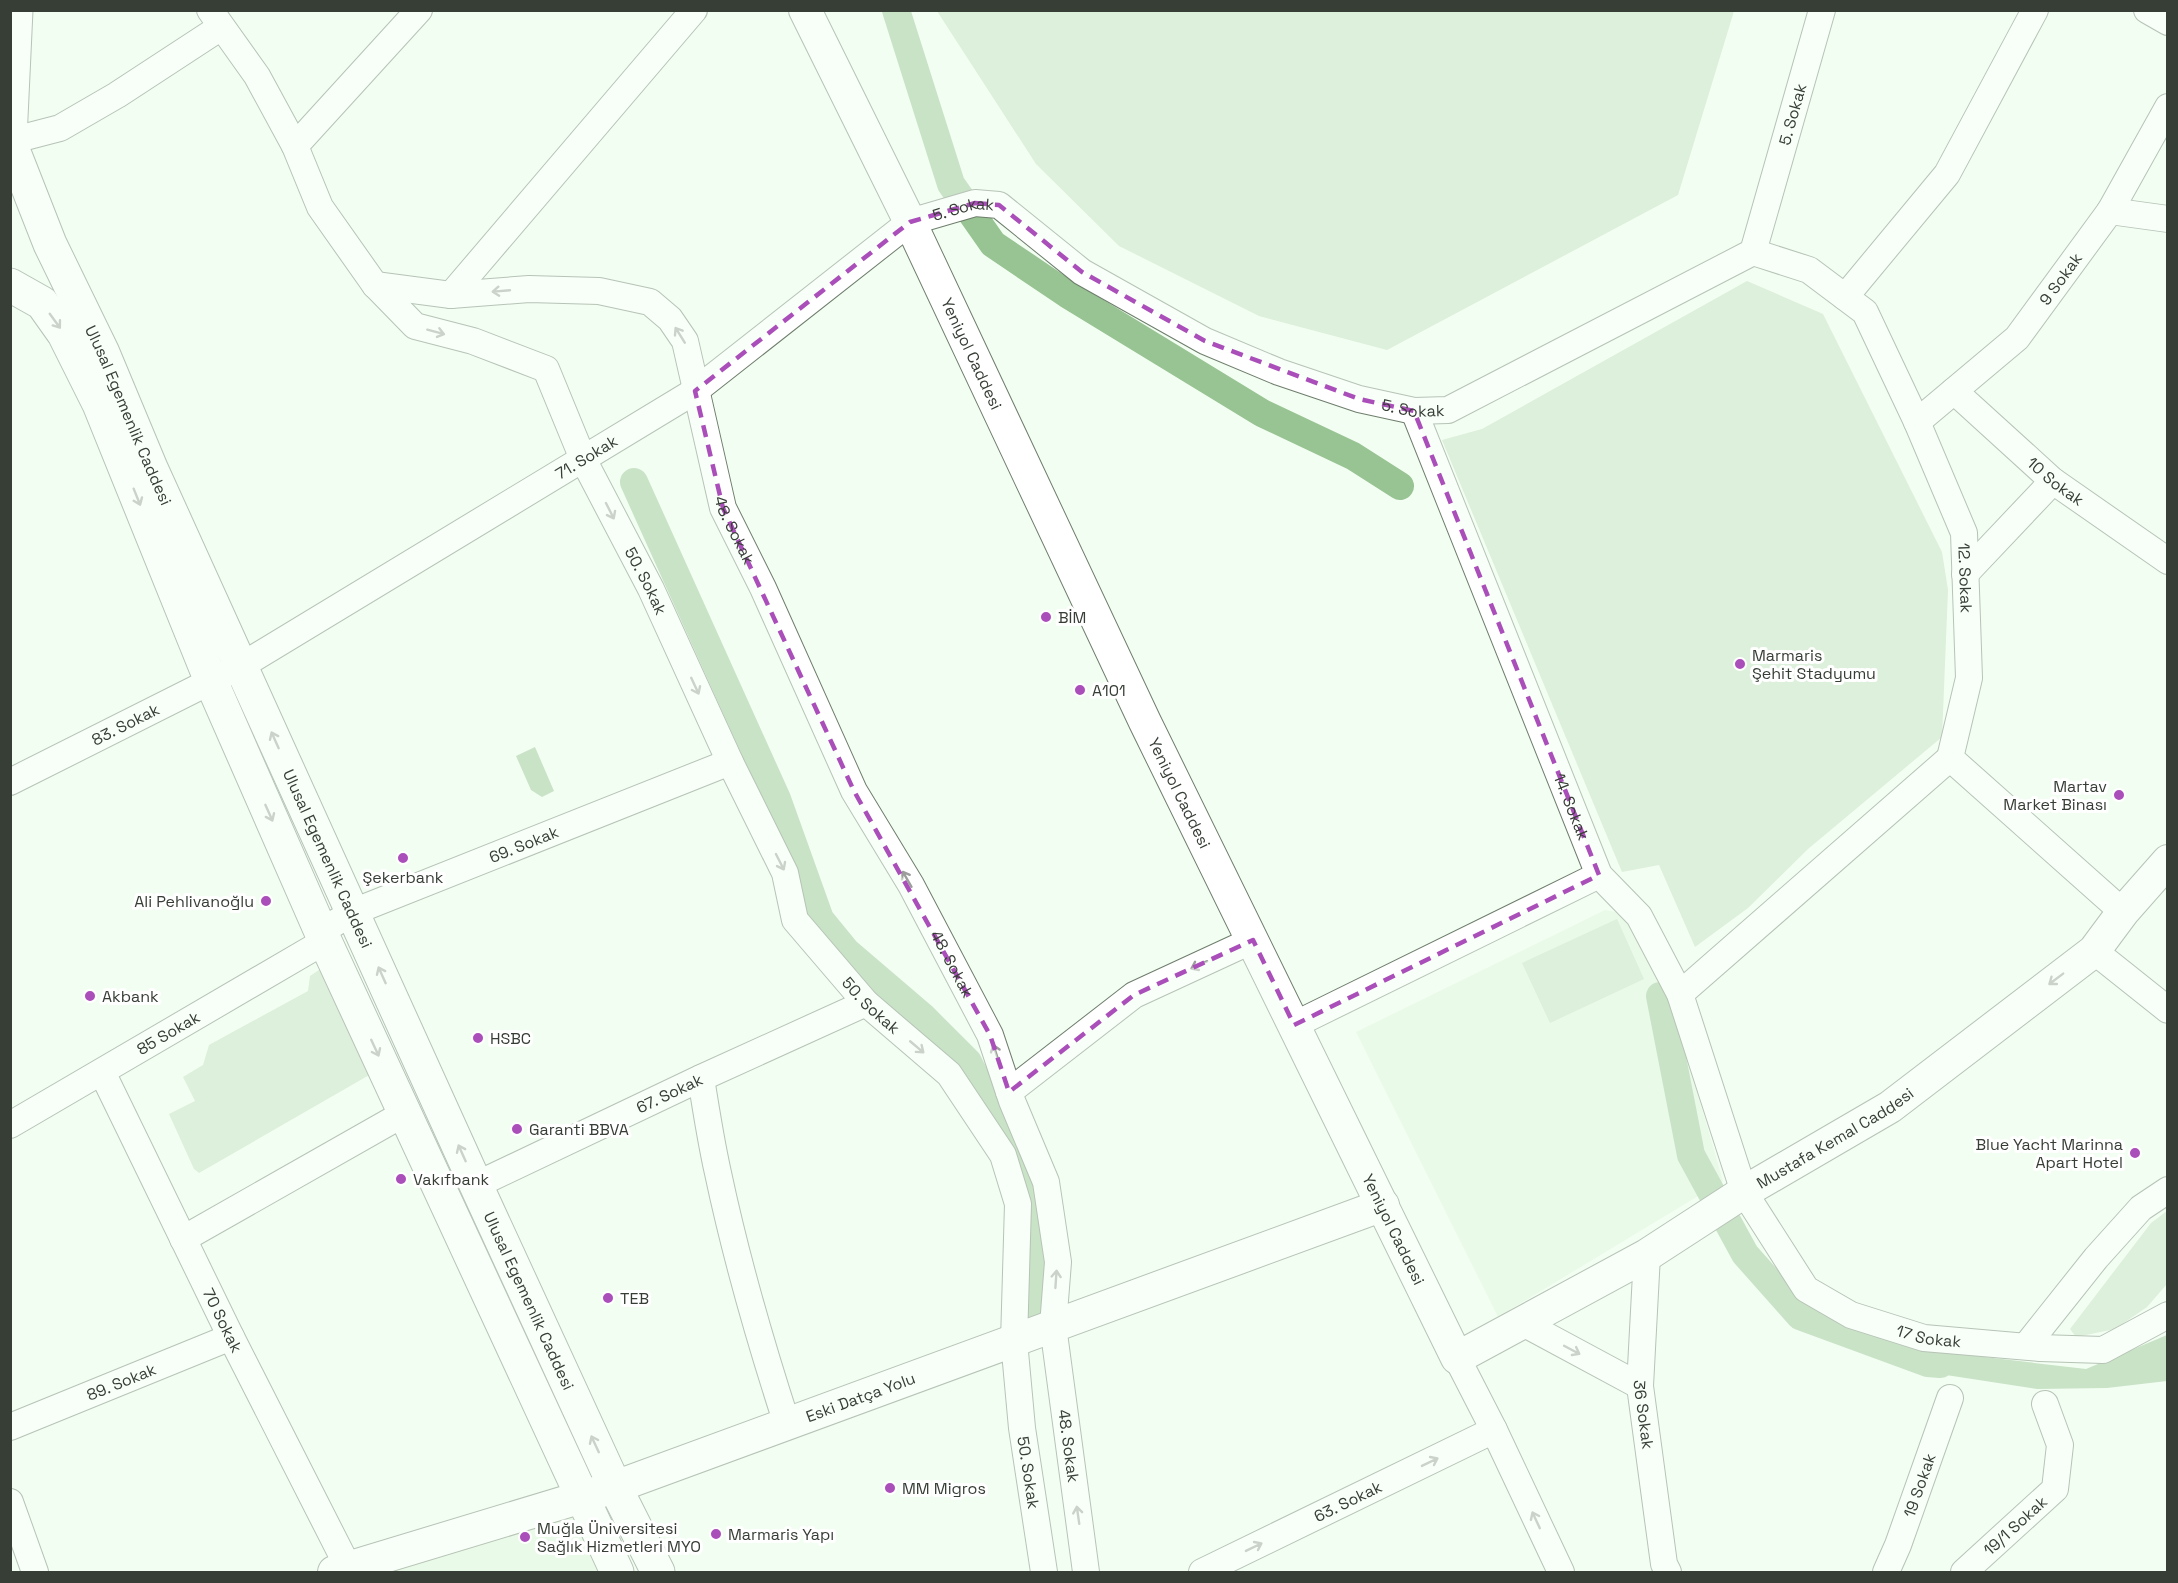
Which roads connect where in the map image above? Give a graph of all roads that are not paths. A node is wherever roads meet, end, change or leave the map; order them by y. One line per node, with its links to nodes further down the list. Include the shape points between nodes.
1 (16, 10): 11 (main road)
2 (419, 10): 12 (street)
3 (694, 10): 21 (street)
4 (805, 10): 17 (street, Yeniyol Caddesi)
5 (1822, 10): 18 (street, 5. Sokak)
6 (2035, 10): 22 (street, via 1947,174)
7 (2147, 10): 9 (street)
8 (215, 19): 11 (street, via 117,95 60,128); 12 (street, 50. Sokak, via 257,76)
9 (2168, 22)
10 (2168, 107): 15 (street, 9 Sokak)
11 (10, 141): 31 (main road, Ulusal Egemenlik Caddesi, via 50,244 103,353)
12 (295, 146): 20 (street, 50. Sokak, via 320,207)
13 (10, 148): 14 (main road)
14 (10, 171)
15 (2110, 210): 16 (street); 24 (street, 9 Sokak, via 2017,338)
16 (2168, 219)
17 (910, 222): 23 (street, 71. Sokak); 25 (street, 5. Sokak, via 975,203 999,205 1082,272 1205,341 1359,399); 41 (street, Yeniyol Caddesi, via 1145,722)
18 (1753, 252): 22 (street, 12. Sokak, via 1809,270); 25 (street, 5. Sokak, via 1448,410)
19 (10, 285): 32 (main road, Ulusal Egemenlik Caddesi, one-way to 32, via 42,303 64,334 99,404)
20 (375, 285): 21 (street, 48. Sokak); 27 (street, 50. Sokak, one-way to 27, via 415,326 546,369)
21 (451, 295): 23 (street, 48. Sokak, one-way to 21, via 685,341 670,319 650,302 599,291 529,289)
22 (1845, 297): 26 (street, 12. Sokak, via 1865,312)
23 (695, 391): 27 (street, 71. Sokak); 49 (street, 48. Sokak, one-way to 23, via 990,1035 911,885 854,791 723,508)
24 (1954, 391): 26 (street, 9 Sokak); 28 (street, 10 Sokak)
25 (1414, 411): 37 (street, 14. Sokak)
26 (1917, 422): 30 (street, 12. Sokak, via 1964,533)
27 (583, 459): 31 (street, 71. Sokak); 34 (street, 50. Sokak, one-way to 34, via 651,589)
28 (2053, 481): 29 (street, 10 Sokak); 30 (street)
29 (2168, 561)
30 (1965, 574): 33 (street, 12. Sokak, via 1969,678)
31 (241, 666): 32 (street, 83. Sokak); 38 (main road, Ulusal Egemenlik Caddesi, one-way to 31)
32 (211, 681): 35 (street, 83. Sokak); 40 (main road, Ulusal Egemenlik Caddesi, one-way to 40)
33 (1950, 758): 39 (street); 43 (street)
34 (730, 762): 38 (street, 69. Sokak); 44 (street, 50. Sokak, one-way to 44, via 785,873 795,920)
35 (10, 782)
36 (2168, 861): 39 (street, Mustafa Kemal Caddesi)
37 (1599, 875): 43 (street, 14. Sokak, via 1639,916); 46 (street)
38 (353, 912): 40 (street, 69. Sokak); 53 (main road, Ulusal Egemenlik Caddesi, one-way to 38)
39 (2123, 912): 42 (street, Mustafa Kemal Caddesi)
40 (322, 933): 47 (street, 85 Sokak); 50 (street, 85 Sokak); 51 (main road, Ulusal Egemenlik Caddesi, one-way to 51)
41 (1253, 940): 46 (street, Yeniyol Caddesi); 49 (street, one-way to 49, via 1134,995)
42 (2094, 951): 45 (street); 55 (street, Mustafa Kemal Caddesi, one-way to 55, via 1890,1107)
43 (1680, 994): 55 (street, 14. Sokak)
44 (866, 1003): 48 (street, 67. Sokak); 63 (street, 50. Sokak, one-way to 63, via 949,1074 1003,1155 1018,1204)
45 (2168, 1010)
46 (1294, 1025): 56 (street, Yeniyol Caddesi)
47 (102, 1072): 52 (street, 85 Sokak); 57 (street, 70 Sokak)
48 (701, 1078): 53 (street, 67. Sokak); 69 (street, via 733,1237)
49 (1008, 1092): 61 (street, 48. Sokak, one-way to 49, via 1058,1262 1046,1182)
50 (10, 1107)
51 (405, 1113): 57 (street); 73 (main road, Ulusal Egemenlik Caddesi)
52 (10, 1125)
53 (476, 1185): 72 (main road, Ulusal Egemenlik Caddesi, one-way to 53)
54 (2168, 1190): 64 (street, via 2141,1208 2118,1233)
55 (1744, 1192): 58 (street, Mustafa Kemal Caddesi); 64 (street, 17 Sokak, via 1806,1289 1851,1315 1924,1338)
56 (1383, 1205): 61 (street, Eski Datça Yolu); 65 (street, Yeniyol Caddesi)
57 (183, 1239): 62 (street, 70 Sokak)
58 (1647, 1255): 60 (street, Mustafa Kemal Caddesi); 66 (street, 36 Sokak)
59 (2168, 1315): 64 (street, 17 Sokak, via 2103,1350)
60 (1521, 1322): 65 (street, Mustafa Kemal Caddesi); 66 (street, one-way to 66)
61 (1053, 1326): 63 (street, Eski Datça Yolu); 80 (street, 48. Sokak, one-way to 61)
62 (231, 1337): 70 (street, 89. Sokak); 75 (street, 70 Sokak)
63 (1014, 1341): 69 (street, Eski Datça Yolu); 79 (street, 50. Sokak, via 1022,1428)
64 (2026, 1346)
65 (1457, 1358): 71 (street, Yeniyol Caddesi)
66 (1640, 1386): 83 (street, 36 Sokak)
67 (1950, 1398): 84 (street, 19 Sokak)
68 (2045, 1404): 85 (street, 19/1 Sokak, via 2060,1445 2055,1489)
69 (787, 1424): 72 (street, Eski Datça Yolu)
70 (10, 1427)
71 (1494, 1430): 81 (street, 63. Sokak, one-way to 71); 82 (street, Yeniyol Caddesi, one-way to 71)
72 (615, 1487): 73 (street, Eski Datça Yolu); 78 (main road, Ulusal Egemenlik Caddesi)
73 (582, 1498): 75 (street, Eski Datça Yolu); 77 (main road, Ulusal Egemenlik Caddesi)
74 (10, 1502): 76 (street)
75 (343, 1571)
76 (35, 1572)
77 (616, 1572)
78 (658, 1572)
79 (1044, 1572)
80 (1086, 1572)
81 (1202, 1572)
82 (1561, 1572)
83 (1668, 1572)
84 (1886, 1572)
85 (1964, 1572)

